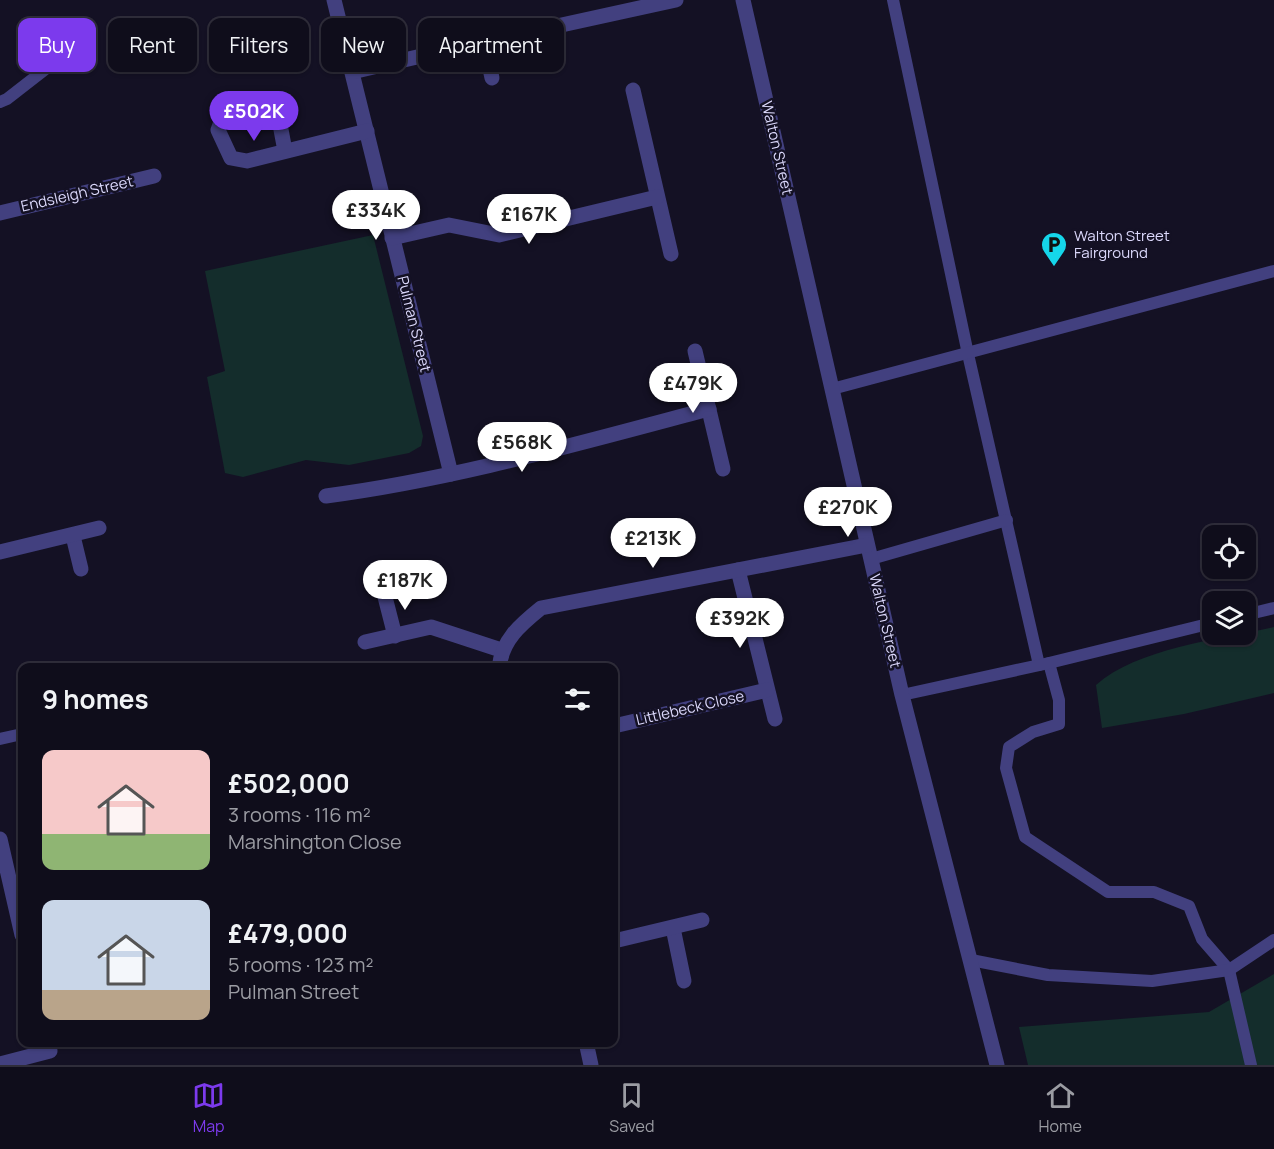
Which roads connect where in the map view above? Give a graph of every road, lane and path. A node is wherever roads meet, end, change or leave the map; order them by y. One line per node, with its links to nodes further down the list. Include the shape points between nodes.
1 (334, 0): 5 (street, Pulman Street)
2 (676, 0): 6 (street)
3 (743, 0): 23 (street, Walton Street)
4 (893, 0): 22 (lane)
5 (338, 18)
6 (564, 24)
7 (42, 72): 12 (lane)
8 (352, 72): 13 (street, Pulman Street)
9 (491, 72): 10 (street)
10 (492, 78)
11 (633, 90): 16 (street)
12 (0, 102)
13 (368, 132): 14 (street); 18 (street, Pulman Street)
14 (285, 151): 14 (street, via 247,161 231,158 218,130 226,108 241,100 262,101 279,119)
15 (154, 176): 17 (street, Endsleigh Street)
16 (657, 197): 18 (street, via 500,235 449,225); 19 (street)
17 (0, 213)
18 (392, 238): 26 (street, Pulman Street)
19 (671, 254)
20 (1274, 271): 22 (lane)
21 (695, 351): 24 (street)
22 (968, 354): 23 (lane); 28 (lane)
23 (832, 389): 32 (street, Walton Street)
24 (709, 409): 25 (street); 26 (street)
25 (723, 469)
26 (451, 474): 27 (street)
27 (327, 496)
28 (1007, 520): 32 (lane); 43 (lane)
29 (99, 528): 30 (street)
30 (73, 536): 31 (street); 33 (street)
31 (0, 552)
32 (869, 552): 34 (street); 45 (street, Walton Street)
33 (81, 569)
34 (738, 570): 41 (street, via 541,608 517,628); 44 (street)
35 (384, 593): 39 (street)
36 (1274, 608): 37 (lane)
37 (1256, 612)
38 (1202, 625): 43 (lane)
39 (394, 636): 40 (street); 41 (street, via 431,627)
40 (365, 642)
41 (501, 650): 42 (street)
42 (500, 663)
43 (1044, 664): 45 (lane); 57 (lane, via 1059,700 1059,724 1033,732 1009,747 1006,768 1025,837 1108,892 1154,892 1189,906 1202,939)
44 (767, 690): 46 (street); 47 (street, Littlebeck Close)
45 (902, 694): 56 (street, Walton Street)
46 (775, 719)
47 (618, 725)
48 (18, 735): 49 (lane)
49 (0, 739)
50 (0, 839): 51 (street)
51 (18, 918)
52 (702, 920): 53 (street)
53 (673, 928): 54 (street); 58 (street)
54 (618, 940)
55 (1274, 940): 57 (lane)
56 (971, 960): 57 (lane, via 1048,975 1152,981); 63 (street, Walton Street)
57 (1229, 970): 64 (lane)
58 (684, 981)
59 (587, 1047): 62 (street)
60 (50, 1053): 61 (street)
61 (0, 1064)
62 (591, 1065)
63 (997, 1065)
64 (1251, 1065)

